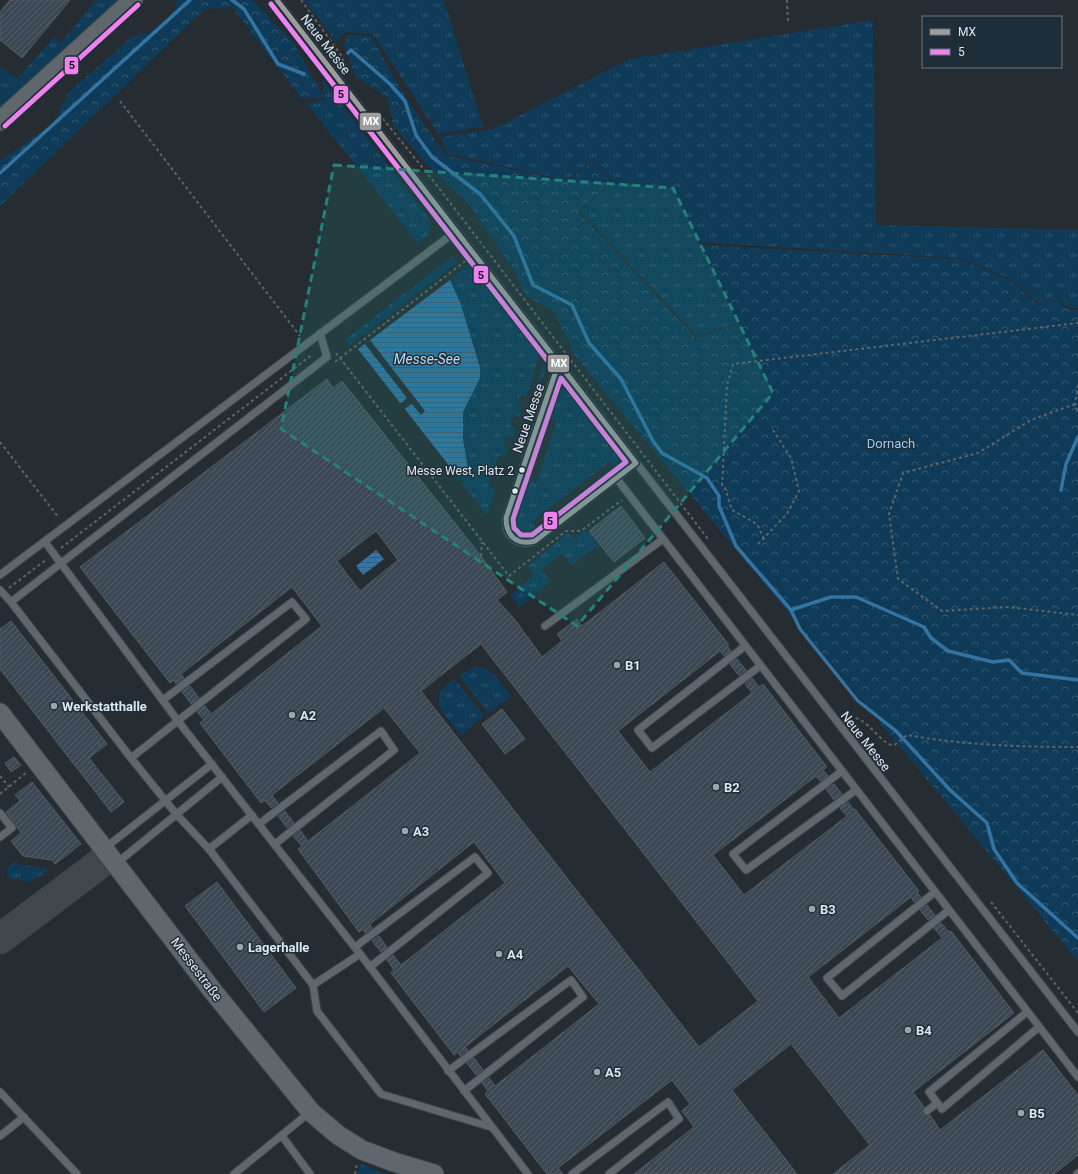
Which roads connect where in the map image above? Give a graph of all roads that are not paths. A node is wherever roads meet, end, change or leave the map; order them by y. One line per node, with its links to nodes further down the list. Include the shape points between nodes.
1 (277, 1): 4 (lane, Neue Messe)
2 (129, 2): 3 (street)
3 (0, 120)
4 (455, 232): 5 (lane); 6 (lane, Neue Messe)
5 (320, 334): 10 (lane); 11 (lane, via 327,357)
6 (558, 365): 7 (lane, Neue Messe); 8 (lane, Neue Messe, via 506,518 508,533 519,542 527,544 535,541)
7 (636, 463): 8 (lane, Neue Messe); 43 (lane, Neue Messe)
8 (617, 478): 9 (lane)
9 (663, 539): 15 (lane); 16 (lane)
10 (45, 542): 11 (lane); 12 (lane)
11 (60, 562): 14 (lane); 18 (lane)
12 (0, 575)
13 (1, 592): 14 (lane)
14 (11, 602): 21 (lane)
15 (545, 626)
16 (745, 646): 17 (lane); 17 (lane, via 638,730 652,748)
17 (760, 666): 23 (lane)
18 (163, 700): 20 (lane); 20 (lane, via 292,602 306,620)
19 (0, 713): 34 (street, Messestraße)
20 (178, 721): 21 (lane); 22 (lane)
21 (131, 758): 26 (lane)
22 (212, 764): 24 (lane); 26 (lane)
23 (842, 771): 25 (lane); 25 (lane, via 733,854 746,870)
24 (222, 777): 28 (lane); 29 (lane)
25 (856, 790): 35 (lane)
26 (165, 800): 28 (lane); 34 (lane)
27 (0, 813): 31 (lane, via 12,828)
28 (177, 815): 33 (lane); 34 (lane)
29 (252, 815): 30 (lane); 33 (lane)
30 (259, 824): 32 (lane); 32 (lane, via 381,731 394,750)
31 (0, 837)
32 (275, 844): 37 (lane)
33 (209, 849): 40 (lane)
34 (109, 857): 50 (street, Messestraße)
35 (935, 892): 36 (lane); 36 (lane, via 828,978 842,996)
36 (949, 910): 41 (lane)
37 (355, 947): 38 (lane); 39 (lane, via 475,857 488,873)
38 (360, 954): 39 (lane); 40 (lane)
39 (370, 967): 44 (lane)
40 (313, 985): 52 (lane, via 317,1011 380,1094)
41 (1027, 1012): 42 (lane); 48 (lane, via 929,1092)
42 (1039, 1027): 45 (lane); 48 (lane, via 942,1109)
43 (1078, 1032)
44 (448, 1071): 46 (lane); 46 (lane, via 571,980 583,997)
45 (1078, 1077)
46 (464, 1091): 52 (lane)
47 (0, 1092): 51 (lane)
48 (937, 1103): 49 (lane)
49 (927, 1111)
50 (311, 1112): 54 (lane); 58 (street, Messestraße, via 338,1135 362,1150)
51 (24, 1117): 53 (lane); 55 (lane)
52 (491, 1127): 59 (lane)
53 (0, 1136)
54 (282, 1136): 56 (lane); 57 (lane)
55 (77, 1174)
56 (234, 1174)
57 (310, 1174)
58 (434, 1174)
59 (528, 1174)
60 (572, 1174): 61 (lane, via 668,1102 679,1119)
61 (609, 1174)

